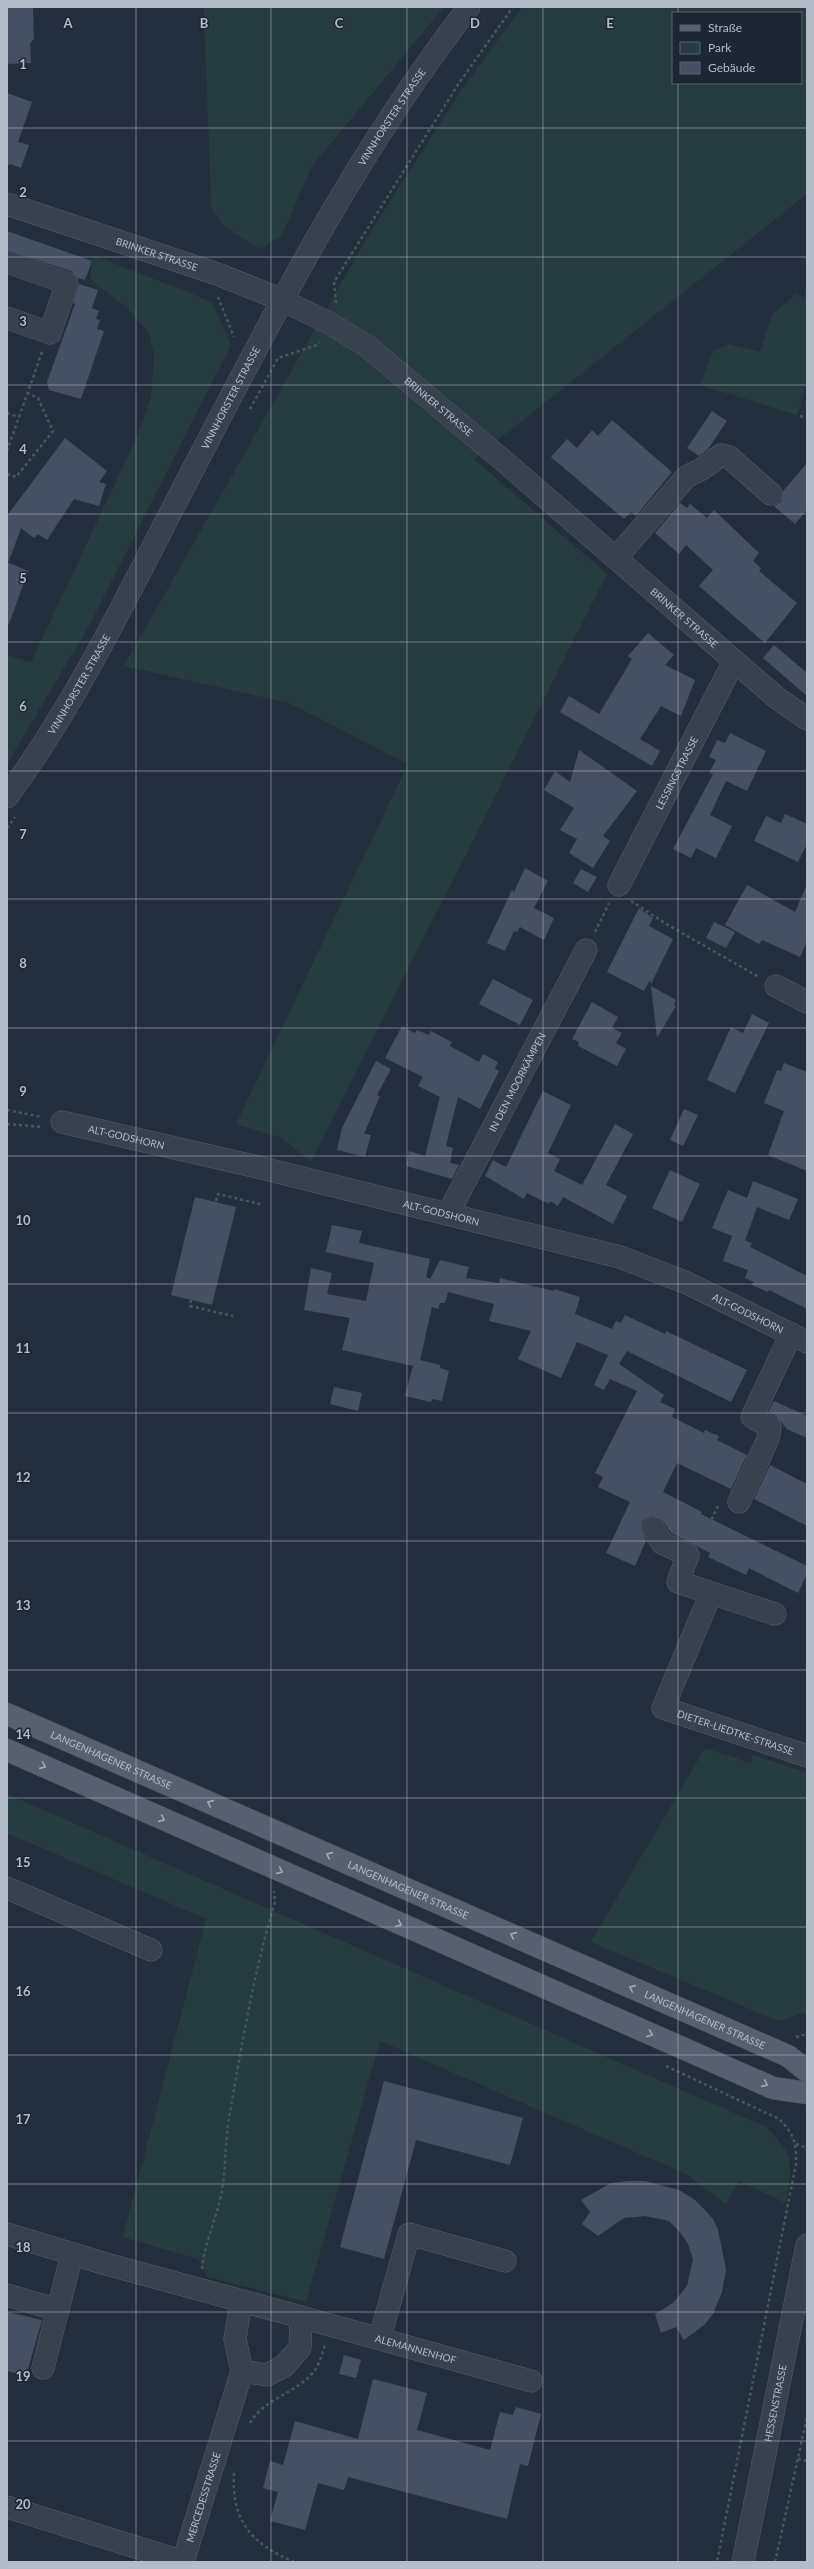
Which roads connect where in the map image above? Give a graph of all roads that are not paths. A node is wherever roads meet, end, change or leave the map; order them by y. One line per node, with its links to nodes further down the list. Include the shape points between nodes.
1 (469, 7): 4 (street, VINNHORSTER STRASSE, via 436,50 356,175)
2 (7, 204): 4 (street, BRINKER STRASSE, via 220,275)
3 (7, 262): 5 (street, via 68,283 50,333)
4 (282, 300): 7 (street, BRINKER STRASSE, via 329,323 367,346); 10 (street, VINNHORSTER STRASSE, via 89,667)
5 (7, 318)
6 (771, 494): 7 (street, via 729,457 721,455 686,477)
7 (616, 558): 8 (street, BRINKER STRASSE)
8 (734, 662): 9 (street, BRINKER STRASSE); 11 (street, LESSINGSTRASSE)
9 (807, 719)
10 (7, 797)
11 (618, 888)
12 (586, 950): 16 (street, IN DEN MOORKÄMPEN)
13 (776, 986): 14 (street)
14 (807, 1002)
15 (62, 1122): 16 (street, ALT-GODSHORN)
16 (448, 1214): 17 (street, ALT-GODSHORN, via 620,1257 687,1283)
17 (799, 1338): 18 (street, via 752,1417 770,1427 768,1439)
18 (739, 1502)
19 (653, 1528): 20 (street, via 662,1543 688,1555 678,1582)
20 (711, 1593): 21 (street); 24 (street, DIETER-LIEDTKE-STRASSE, via 663,1708)
21 (775, 1614)
22 (7, 1714): 27 (main road, LANGENHAGENER STRASSE, one-way to 22, via 788,2056)
23 (7, 1750): 28 (main road, one-way to 28, via 773,2088)
24 (807, 1756)
25 (7, 1888): 26 (street)
26 (151, 1950)
27 (807, 2071)
28 (807, 2093)
29 (7, 2234): 31 (street)
30 (807, 2245): 43 (street, HESSENSTRASSE)
31 (72, 2254): 34 (street); 35 (street)
32 (504, 2261): 37 (street, via 409,2234)
33 (7, 2294): 35 (street)
34 (241, 2301): 36 (street); 39 (street, MERCEDESSTRASSE, via 236,2339)
35 (58, 2310): 38 (street)
36 (300, 2317): 37 (street, ALEMANNENHOF); 39 (street, via 300,2348 284,2366 267,2374)
37 (380, 2337): 40 (street, ALEMANNENHOF)
38 (43, 2368)
39 (242, 2371): 42 (street, MERCEDESSTRASSE)
40 (531, 2380)
41 (7, 2507): 42 (street, MERCEDESSTRASSE)
42 (184, 2562)
43 (743, 2562)

